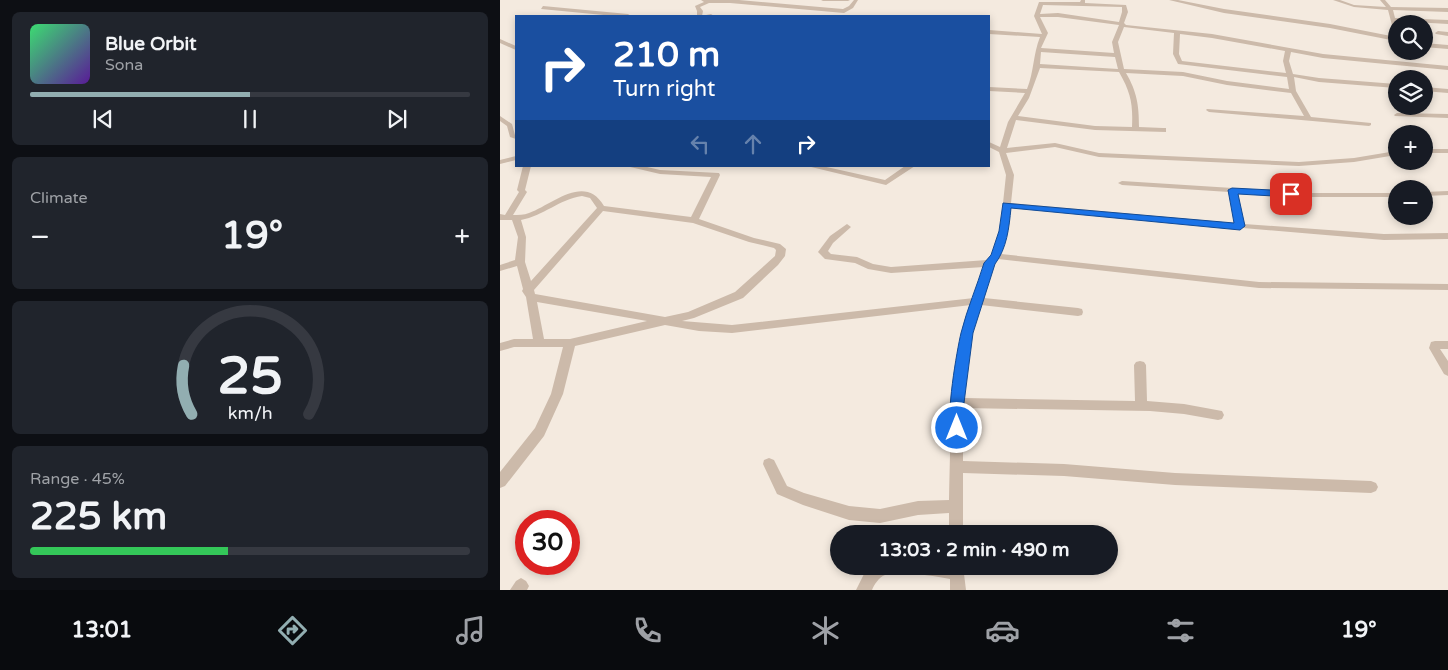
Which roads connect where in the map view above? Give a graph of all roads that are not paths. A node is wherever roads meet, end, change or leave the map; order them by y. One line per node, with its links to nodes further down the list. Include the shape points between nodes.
1 (742, 0): 11 (street)
2 (827, 0): 3 (street)
3 (848, 0)
4 (856, 0): 20 (street)
5 (1127, 0): 15 (street)
6 (1171, 0): 13 (street)
7 (1339, 0): 17 (street, via 1354,6)
8 (1382, 0): 17 (street)
9 (705, 1): 11 (street); 22 (street, via 697,6)
10 (1043, 1): 12 (street); 24 (street)
11 (732, 2): 20 (street)
12 (1082, 2): 15 (street)
13 (1202, 3): 33 (street)
14 (1430, 4): 18 (street)
15 (1124, 6): 27 (street)
16 (543, 8): 21 (street)
17 (1389, 9): 18 (street); 23 (street)
18 (1435, 9): 19 (street)
19 (1448, 10)
20 (843, 13)
21 (617, 15)
22 (699, 15)
23 (1392, 15)
24 (1037, 16): 27 (street, via 1058,15); 32 (street)
25 (1433, 21): 26 (street)
26 (1448, 22)
27 (1121, 25): 29 (street); 40 (street, via 1115,42)
28 (990, 32): 32 (street)
29 (1177, 32): 39 (street); 44 (street, via 1176,54 1180,63)
30 (1438, 33): 31 (street)
31 (1448, 34)
32 (1044, 36): 38 (street)
33 (1388, 37)
34 (500, 41): 37 (street)
35 (1433, 46): 36 (street)
36 (1448, 47)
37 (515, 48)
38 (1038, 50): 40 (street); 41 (street)
39 (1288, 50): 42 (street); 44 (street, via 1286,61)
40 (1117, 54): 43 (street)
41 (1037, 66): 43 (street); 48 (street)
42 (1448, 68)
43 (1121, 70): 49 (street, via 1183,74); 60 (street, via 1130,85 1136,106)
44 (1290, 76): 45 (street); 49 (street)
45 (1388, 85)
46 (990, 89): 48 (street)
47 (1433, 90): 50 (street)
48 (1029, 91): 55 (street)
49 (1293, 91): 56 (street)
50 (1448, 91)
51 (1210, 110): 56 (street)
52 (1397, 115): 53 (street)
53 (1448, 116)
54 (500, 118): 57 (street)
55 (1015, 118): 60 (street); 64 (street)
56 (1308, 118): 58 (street)
57 (513, 123): 59 (street); 62 (street)
58 (1369, 124)
59 (500, 129)
60 (1135, 130): 61 (street)
61 (1163, 130)
62 (515, 136)
63 (990, 144): 64 (street)
64 (1002, 150): 67 (street, via 1055,145 1099,155 1299,164); 79 (street, via 1010,175)
65 (1433, 151): 66 (street)
66 (1448, 151)
67 (1388, 154)
68 (515, 158): 69 (street)
69 (500, 162)
70 (527, 167): 81 (street, via 523,192)
71 (635, 167): 82 (street, via 660,172 716,175)
72 (815, 167): 73 (street, via 886,183)
73 (910, 167)
74 (1122, 183): 75 (street)
75 (1232, 190): 78 (street); 83 (street)
76 (1448, 193): 77 (street)
77 (1433, 194)
78 (1388, 195)
79 (1006, 205): 83 (street); 86 (street, via 1004,231)
80 (601, 208): 81 (street, via 590,194 584,194 532,214); 82 (street); 90 (street)
81 (508, 218): 87 (street, via 522,237)
82 (694, 220): 93 (street, via 777,246 780,256 739,295)
83 (1240, 226): 85 (street, via 1384,237)
84 (848, 227): 86 (street, via 826,245 822,252 828,258 857,260 891,270)
85 (1448, 236)
86 (993, 259): 89 (street, via 1251,284); 91 (street)
87 (520, 262): 88 (street); 90 (street)
88 (500, 268)
89 (1448, 287)
90 (529, 294): 93 (street); 95 (street)
91 (978, 302): 92 (street); 93 (street, via 732,329 690,327); 100 (street, via 967,333)
92 (1078, 312)
93 (667, 321): 94 (street)
94 (570, 342): 95 (street); 105 (street, via 557,394 540,432)
95 (539, 343): 97 (street, via 514,343)
96 (1448, 345): 99 (street, via 1435,345 1434,348)
97 (500, 347)
98 (1140, 365): 101 (street)
99 (1448, 371)
100 (957, 403): 101 (street); 104 (street)
101 (1141, 406): 102 (street, via 1183,408)
102 (1218, 415)
103 (769, 464): 107 (street, via 782,490 849,512 880,516 918,508)
104 (957, 467): 106 (street); 107 (street)
105 (500, 482)
106 (1371, 487)
107 (957, 506): 108 (street)
108 (956, 525)
109 (873, 575): 111 (street)
110 (957, 575): 112 (street)
111 (864, 590)
112 (958, 590)

